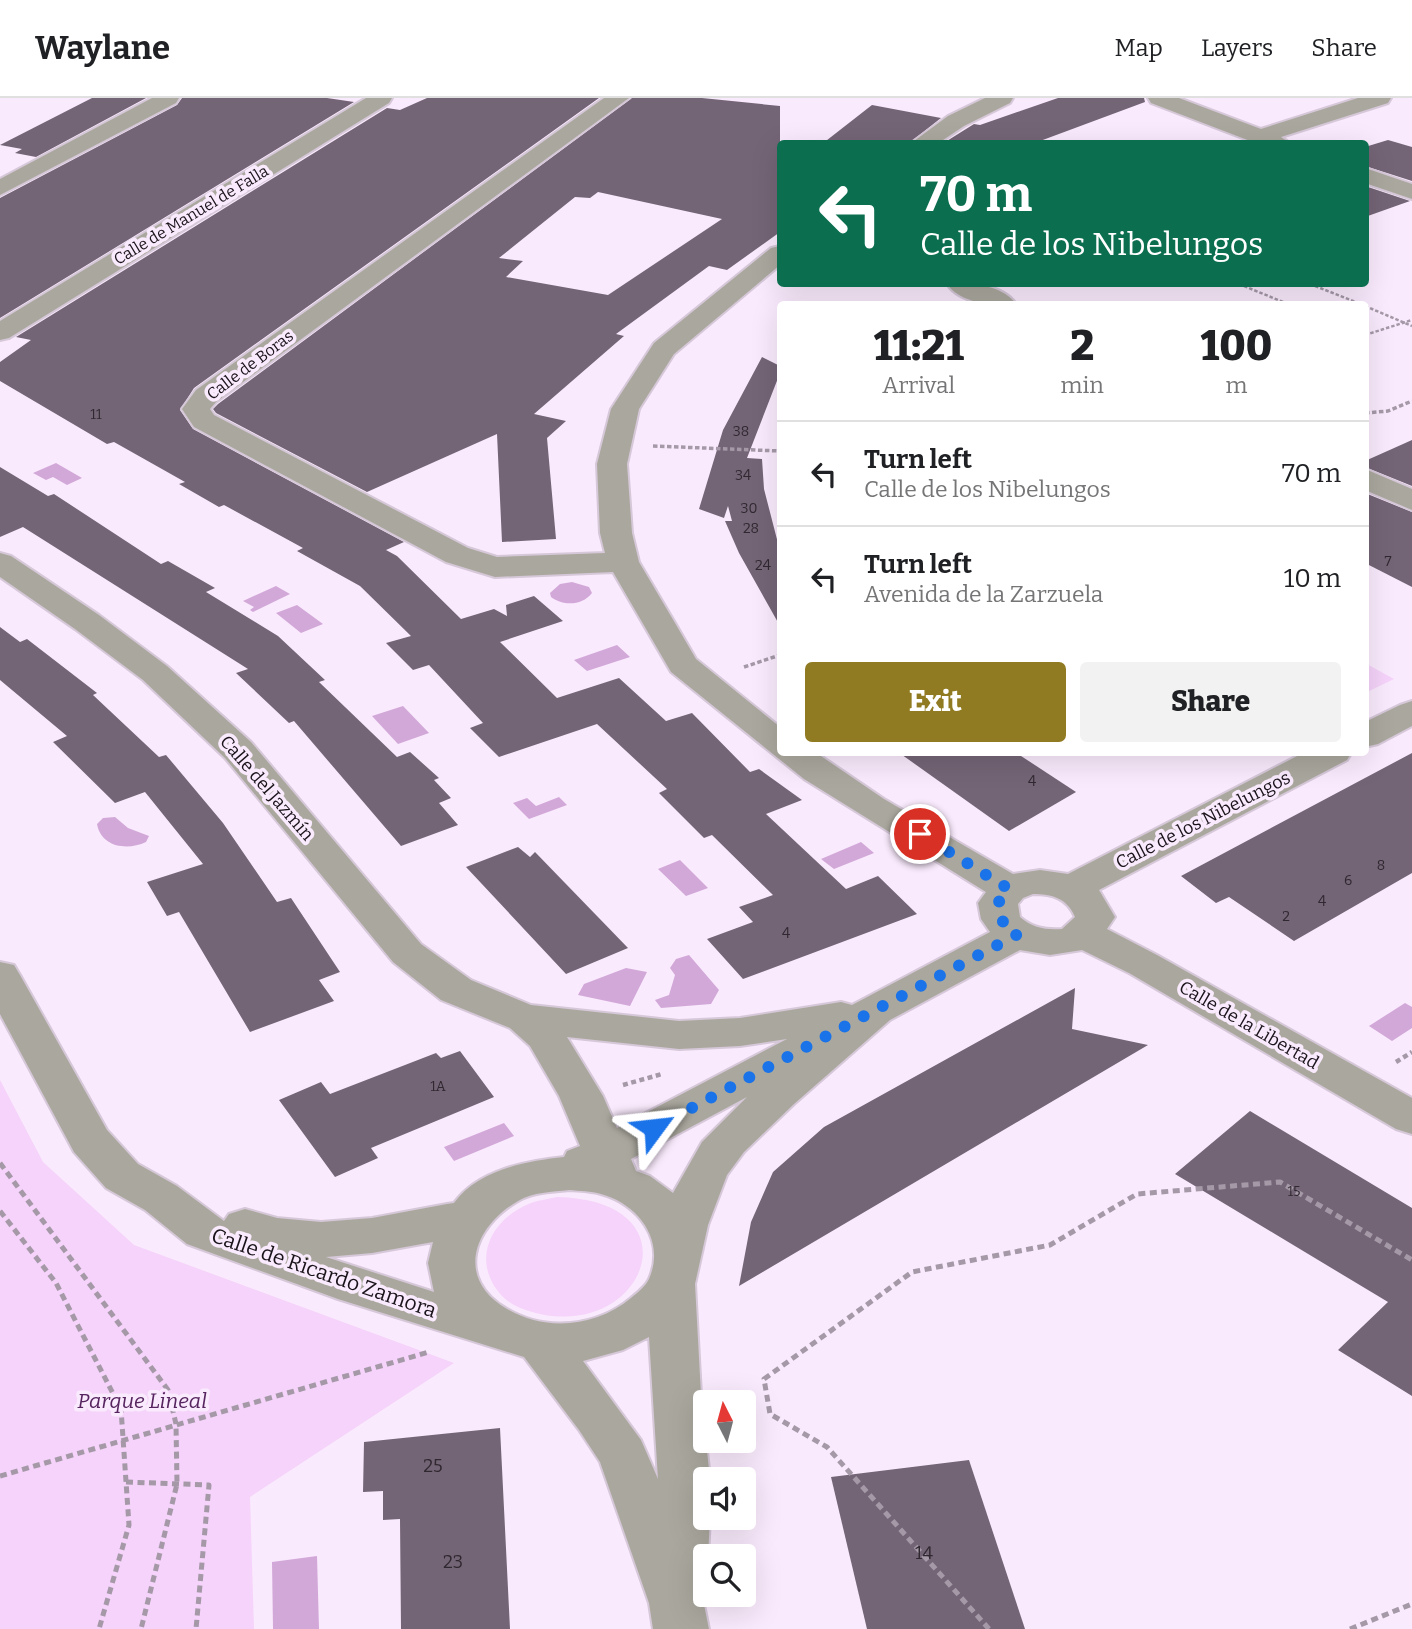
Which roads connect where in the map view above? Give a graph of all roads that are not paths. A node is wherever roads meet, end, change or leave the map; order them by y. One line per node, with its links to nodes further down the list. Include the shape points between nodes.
1 (168, 98): 10 (street)
2 (381, 98): 15 (street, Calle de Manuel de Falla)
3 (618, 98): 18 (street, Calle de Boras, via 206,396 196,409 204,421 457,555 495,566)
4 (1002, 98): 7 (street)
5 (1158, 98): 8 (street)
6 (1380, 98): 8 (street)
7 (927, 140)
8 (1271, 140)
9 (1369, 176): 11 (street)
10 (0, 188)
11 (1412, 192)
12 (777, 255): 18 (street, via 664,349 625,409 612,464)
13 (966, 287): 14 (street)
14 (997, 301)
15 (0, 332)
16 (1369, 480): 17 (street)
17 (1412, 501)
18 (624, 562): 22 (street, via 683,665)
19 (0, 564): 31 (street, Calle del Jazmín, via 155,673 238,750 407,953 456,990)
20 (1412, 712): 21 (street)
21 (1369, 734)
22 (777, 742)
23 (796, 756): 26 (street, via 825,779)
24 (1326, 756): 25 (street, Calle de los Nibelungos)
25 (1072, 888): 26 (street, via 1029,882); 28 (street, via 1090,901 1095,917)
26 (1009, 889): 27 (street, via 998,903 1001,920)
27 (1018, 934): 28 (street, via 1041,942 1066,941); 30 (street, Calle del Jazmín)
28 (1084, 934): 32 (street, Calle de la Libertad)
29 (0, 975): 34 (street, Calle de Ricardo Zamora, via 90,1141 122,1175)
30 (874, 1011): 31 (street, Calle del Jazmín, via 740,1032 679,1035); 33 (street, Calle del Jazmín); 36 (street, Calle del Jazmín, via 784,1086 717,1153 693,1199)
31 (524, 1018): 33 (street, Calle del Jazmín, via 545,1036 581,1096)
32 (1412, 1118)
33 (610, 1167): 35 (street, via 522,1180 491,1195); 36 (street, via 660,1208 673,1228)
34 (161, 1198): 35 (street, Calle de Ricardo Zamora, via 278,1236 375,1233); 37 (street, Calle de Ricardo Zamora, via 204,1232 355,1286)
35 (467, 1217): 37 (street, via 452,1247 452,1278 467,1307)
36 (674, 1267): 37 (street, via 651,1310 620,1331 581,1342); 38 (street, via 676,1395 685,1504)
37 (519, 1336): 38 (street, via 597,1415 624,1455)
38 (679, 1616)

